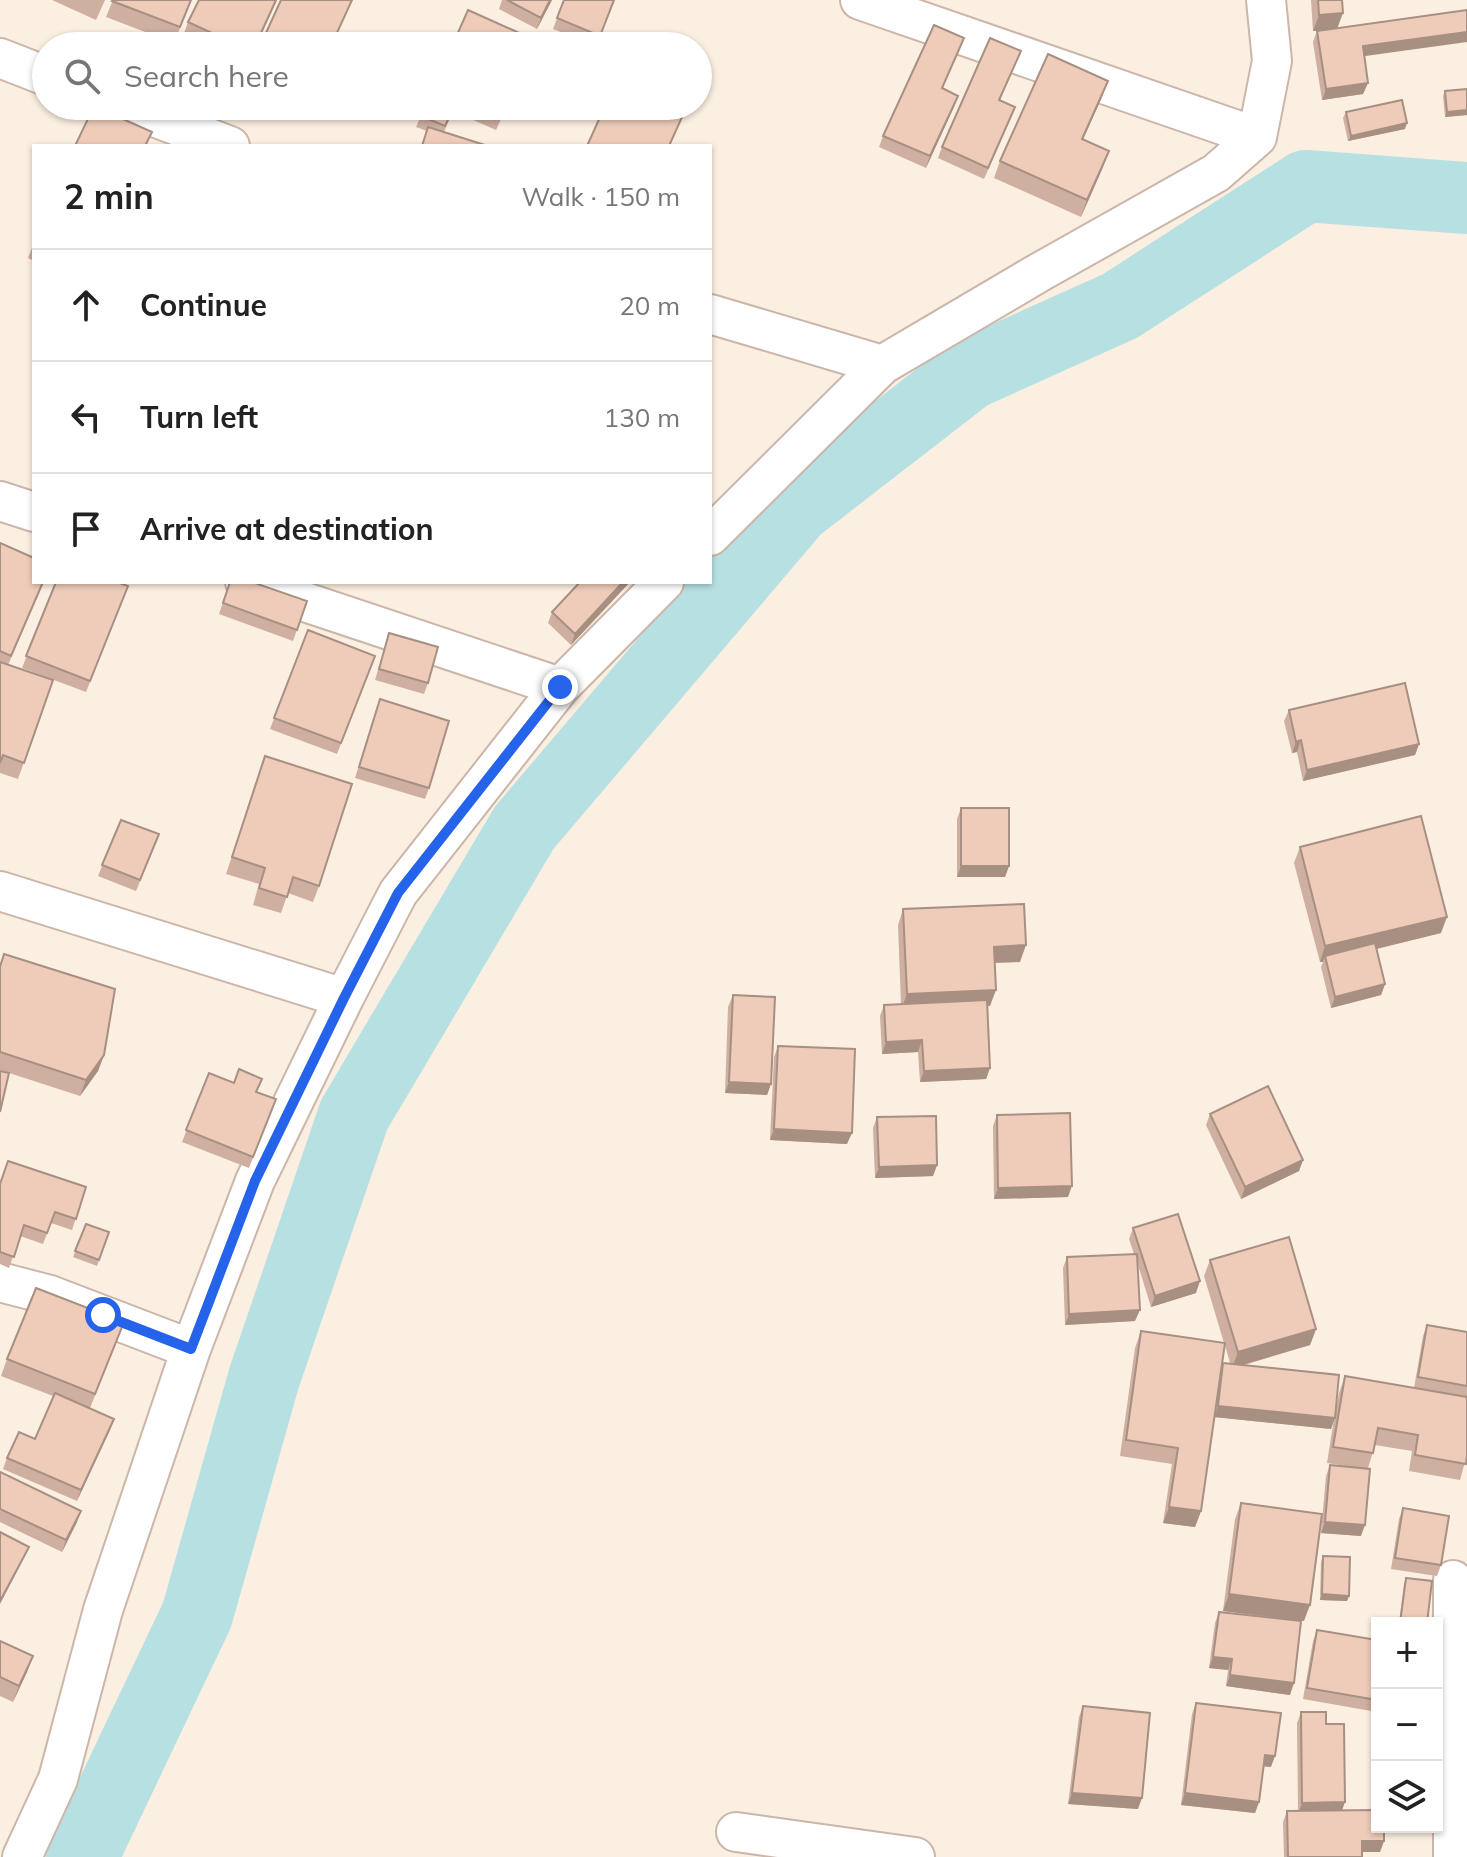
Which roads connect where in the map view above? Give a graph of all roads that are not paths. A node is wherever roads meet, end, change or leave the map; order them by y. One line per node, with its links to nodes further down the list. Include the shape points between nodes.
1 (860, 0): 6 (street)
2 (1266, 0): 6 (street, via 1272,61)
3 (0, 58): 4 (street)
4 (32, 71)
5 (162, 120): 7 (street)
6 (1257, 137): 9 (street, via 1216,173)
7 (225, 144)
8 (712, 315): 9 (street)
9 (882, 365): 12 (street)
10 (0, 501): 11 (street)
11 (32, 511)
12 (712, 534)
13 (251, 584): 15 (street)
14 (662, 584): 15 (street)
15 (560, 687): 17 (street, via 398,893)
16 (0, 891): 17 (street)
17 (344, 998): 19 (street, via 255,1181)
18 (0, 1282): 19 (street, via 50,1295)
19 (191, 1349): 22 (street, via 103,1610 58,1779)
20 (1453, 1580): 24 (street)
21 (736, 1832): 23 (street)
22 (22, 1857)
23 (915, 1857)
24 (1453, 1857)

